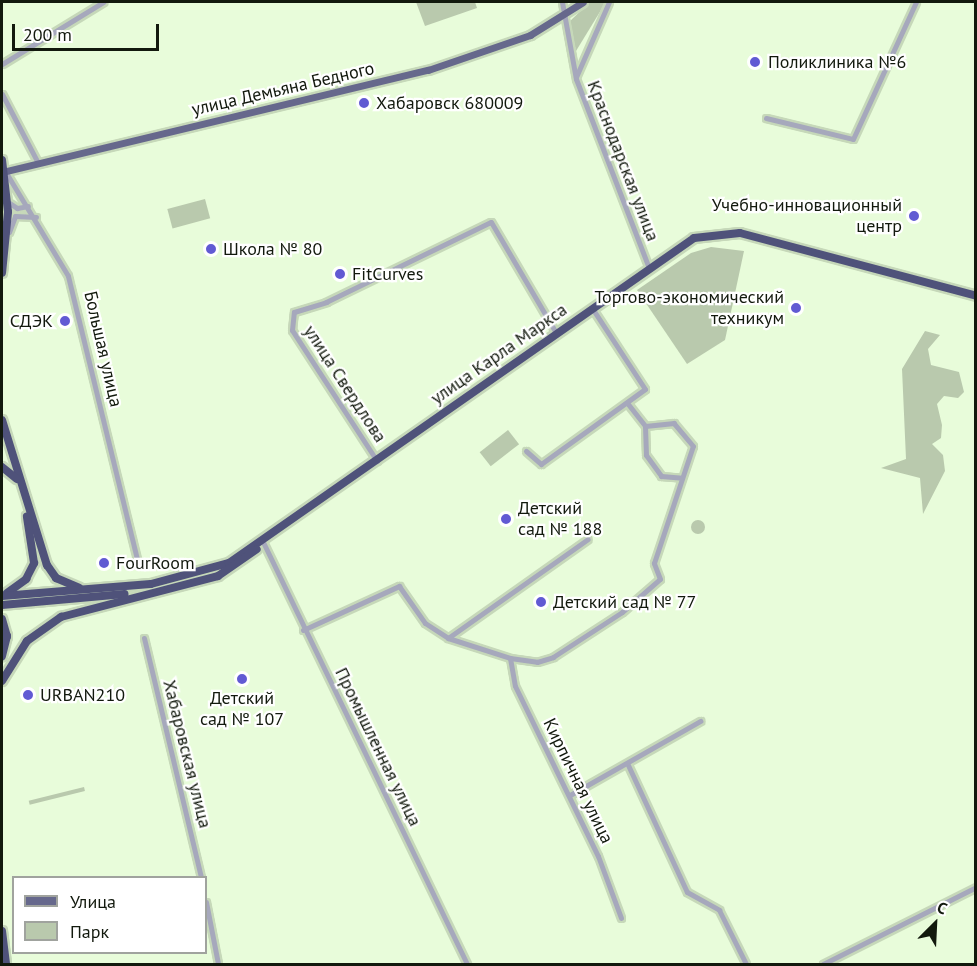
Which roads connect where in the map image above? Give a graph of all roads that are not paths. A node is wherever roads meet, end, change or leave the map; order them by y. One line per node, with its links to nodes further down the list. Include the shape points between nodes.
1 (103, 2): 7 (street)
2 (562, 2): 6 (street, Краснодарская улица)
3 (583, 2): 6 (main road)
4 (609, 2): 8 (street)
5 (916, 2): 10 (street, via 858,133 841,140)
6 (564, 16): 8 (street, Краснодарская улица); 12 (main road, улица Демьяна Бедного, via 495,50 428,70)
7 (2, 64)
8 (576, 79): 18 (street, Краснодарская улица)
9 (2, 94): 12 (street)
10 (766, 118)
11 (2, 160): 13 (highway, Большая улица)
12 (38, 163): 13 (main road, улица Демьяна Бедного)
13 (3, 171): 14 (highway); 15 (street, Большая улица)
14 (8, 201): 15 (street, via 17,208); 17 (highway)
15 (28, 206): 16 (street, Большая улица)
16 (37, 218): 17 (street, via 15,216); 32 (street, Большая улица, via 75,295)
17 (8, 236): 19 (highway)
18 (649, 268): 20 (highway, улица Карла Маркса, via 693,238 727,232); 21 (highway, улица Карла Маркса)
19 (2, 273)
20 (975, 296)
21 (592, 308): 22 (highway, улица Карла Маркса); 23 (street, via 645,389)
22 (556, 333): 27 (highway, улица Карла Маркса); 27 (street, улица Свердлова, via 491,222 326,302 294,312 289,320 292,330)
23 (628, 404): 25 (street); 26 (street, via 541,464)
24 (2, 420): 33 (highway, via 49,569 65,584)
25 (645, 426): 29 (street, via 646,455 661,476); 29 (street, via 679,426 693,446)
26 (526, 452)
27 (377, 461): 31 (highway, улица Карла Маркса)
28 (2, 467): 35 (highway, via 15,474 36,549 26,579)
29 (682, 478): 42 (street, via 654,562 660,579 622,612 553,657 537,662)
30 (588, 539): 40 (street)
31 (263, 543): 33 (highway, улица Карла Маркса, via 196,576); 34 (highway, улица Карла Маркса, via 218,576); 38 (street, Промышленная улица)
32 (137, 560)
33 (91, 589): 35 (highway, улица Карла Маркса)
34 (152, 591): 36 (highway); 43 (highway, via 54,621 27,641)
35 (2, 596)
36 (2, 605)
37 (2, 619): 41 (highway, via 7,636)
38 (303, 630): 40 (street, via 399,586 425,623); 54 (street, Промышленная улица)
39 (144, 638): 47 (street, Хабаровская улица)
40 (448, 638): 42 (street)
41 (2, 656)
42 (510, 658): 46 (street, Кирпичная улица, via 515,686)
43 (2, 681)
44 (700, 721): 45 (street)
45 (628, 765): 46 (street); 55 (street, via 687,892 724,917)
46 (570, 795): 50 (street, Кирпичная улица)
47 (201, 876)
48 (975, 887): 56 (street)
49 (207, 907): 53 (street)
50 (621, 918)
51 (2, 931): 52 (highway)
52 (6, 964)
53 (218, 964)
54 (468, 964)
55 (746, 964)
56 (823, 964)

